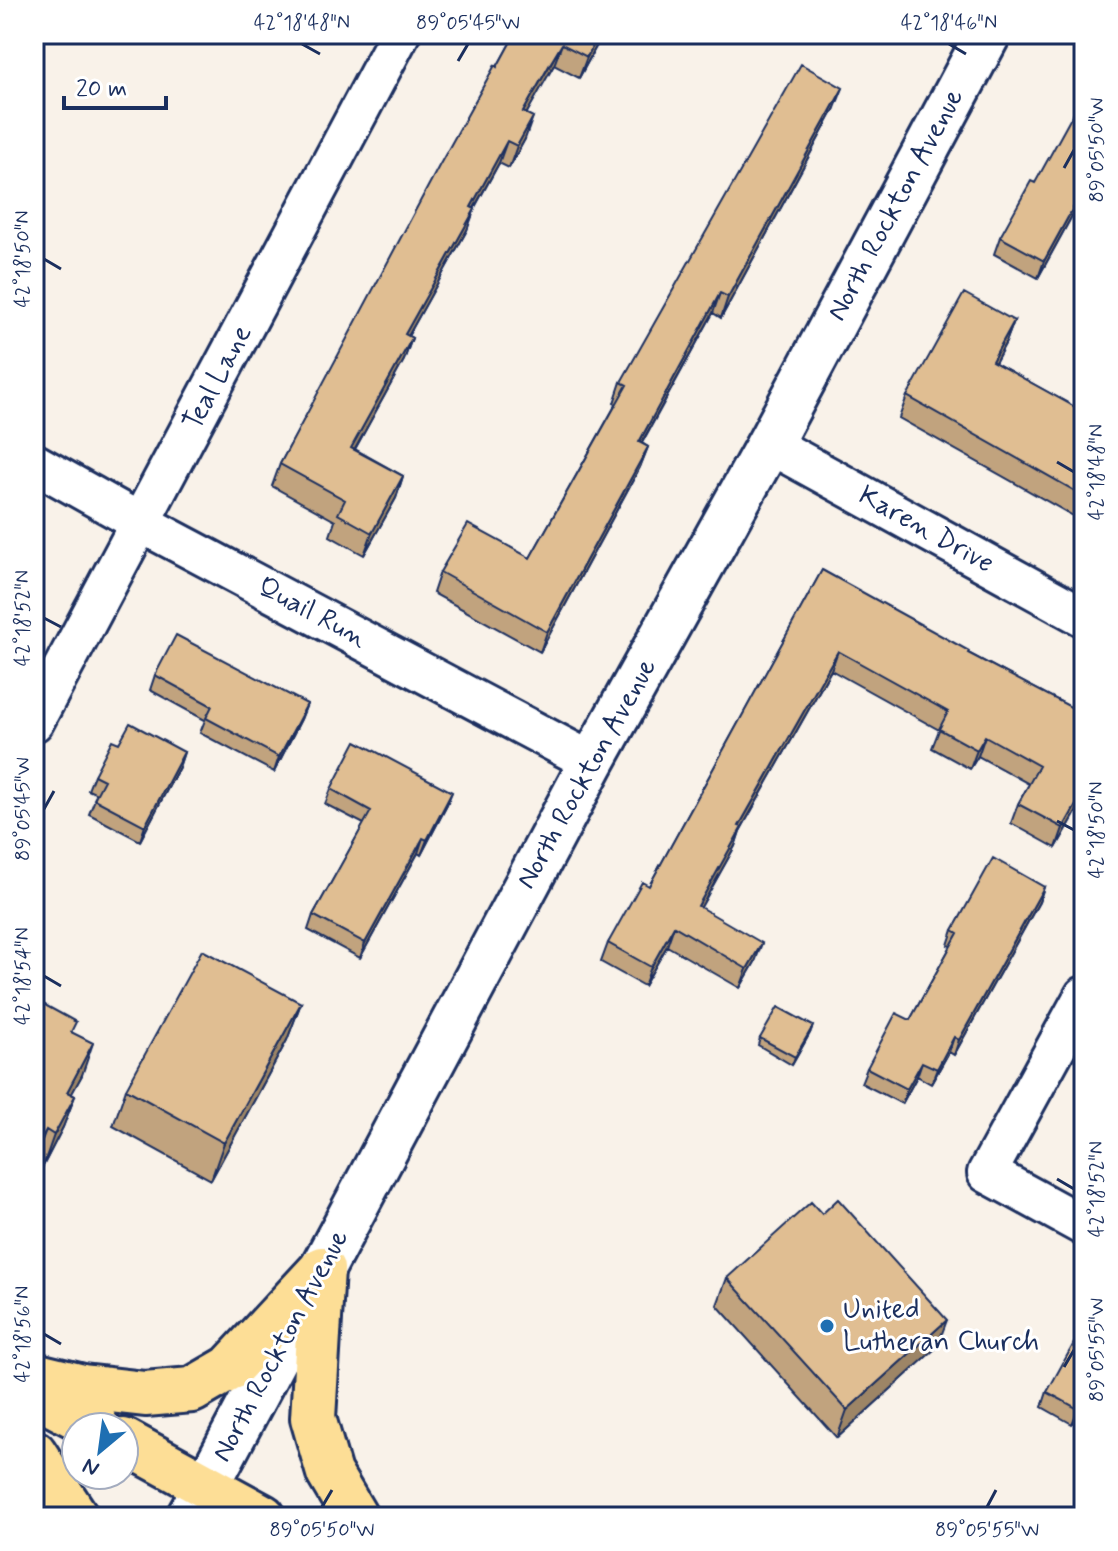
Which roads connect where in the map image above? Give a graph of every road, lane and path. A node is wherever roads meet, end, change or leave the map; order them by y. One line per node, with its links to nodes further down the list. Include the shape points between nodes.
1 (400, 34): 5 (street, Teal Lane)
2 (988, 34): 3 (main road, North Rockton Avenue)
3 (769, 444): 6 (street, Karen Drive); 8 (main road, North Rockton Avenue)
4 (34, 463): 5 (street, Quail Run)
5 (141, 523): 7 (street, Teal Lane); 8 (street, Quail Run)
6 (1084, 617)
7 (34, 722)
8 (592, 762): 11 (main road, North Rockton Avenue)
9 (1084, 996): 10 (street, via 987,1173)
10 (1084, 1226)
11 (322, 1269): 12 (main road, via 230,1368 192,1390 145,1394); 17 (main road, North Rockton Avenue); 20 (main road, via 313,1418 329,1473)
12 (34, 1375)
13 (34, 1394): 14 (main road)
14 (66, 1411)
15 (34, 1453): 18 (main road)
16 (140, 1454): 17 (main road)
17 (198, 1501): 19 (main road)
18 (76, 1517)
19 (263, 1517)
20 (355, 1517)

